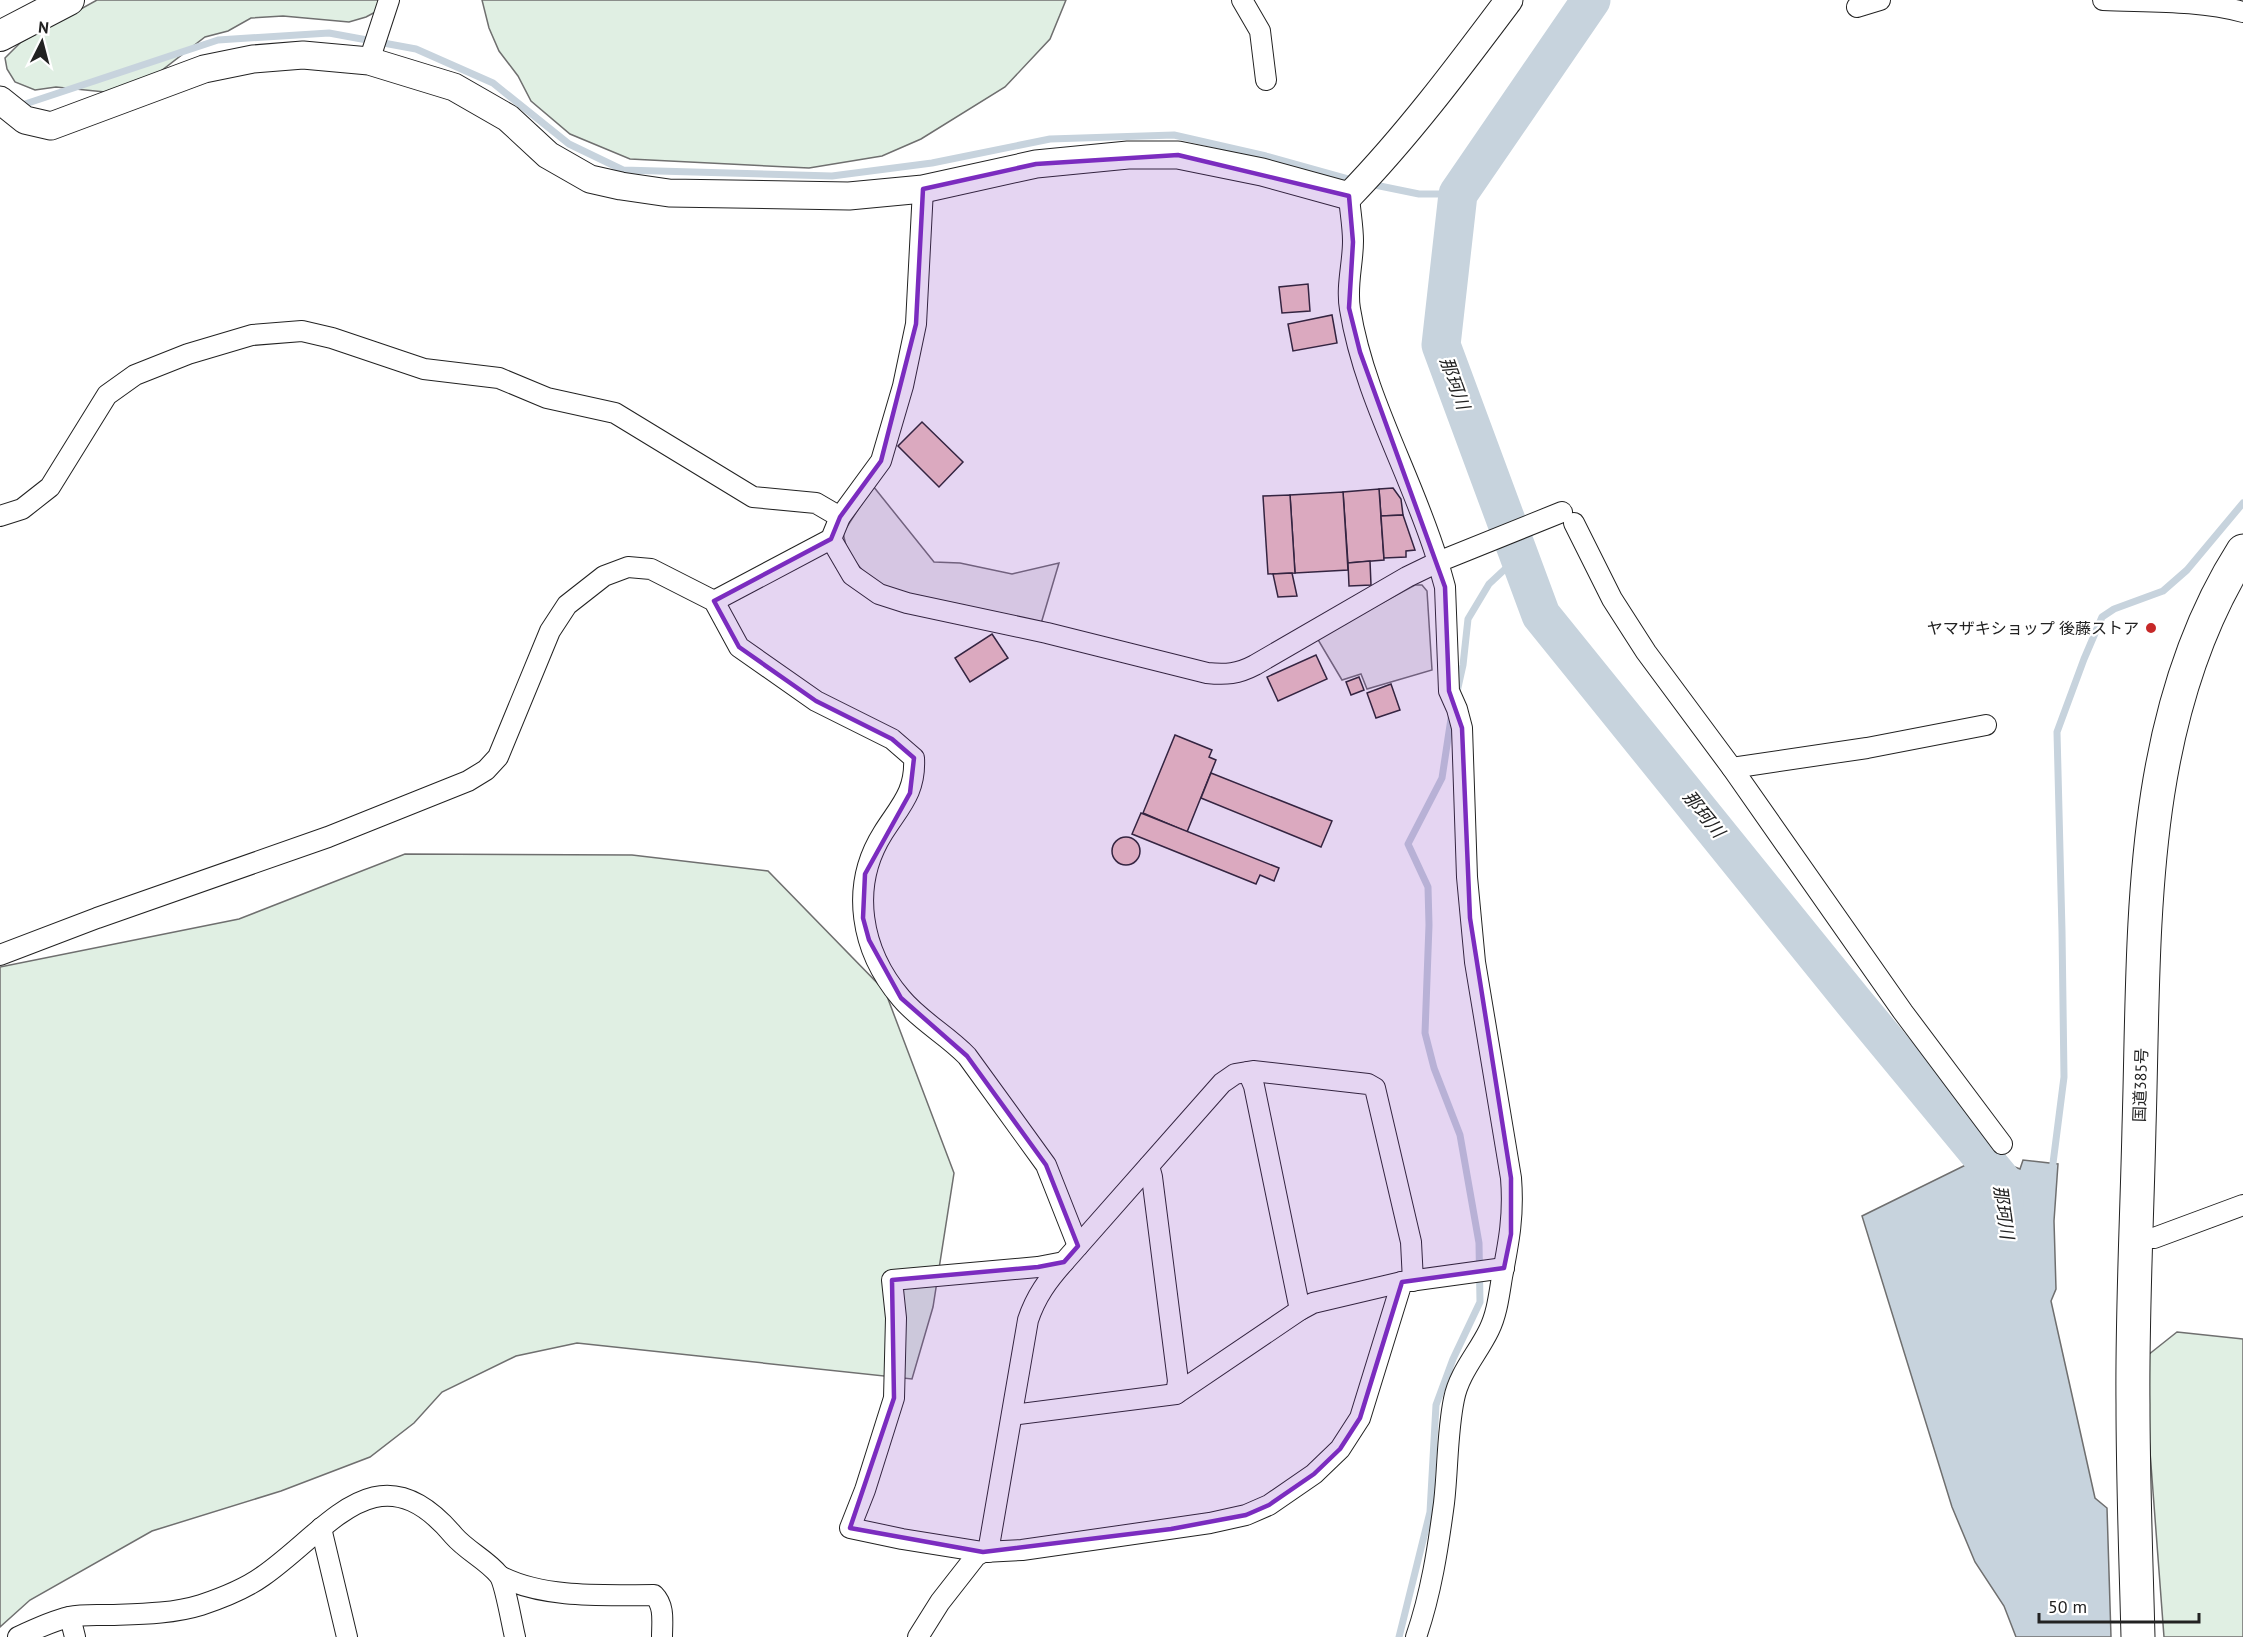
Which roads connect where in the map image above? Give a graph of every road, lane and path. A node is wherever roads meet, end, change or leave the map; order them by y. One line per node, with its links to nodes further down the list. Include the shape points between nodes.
1 (69, 0): 9 (main road)
2 (389, 0): 10 (street)
3 (1242, 0): 11 (street, via 1260,31)
4 (1509, 0): 14 (street, via 1432,102)
5 (1880, 0): 7 (street)
6 (2103, 0): 8 (street, via 2182,3)
7 (1857, 7)
8 (2243, 12)
9 (0, 36)
10 (369, 62): 12 (street, via 303,55 253,59 204,69 51,126 25,120); 13 (street, via 454,87 508,118 548,155 590,179 669,193 849,196)
11 (1266, 80)
12 (0, 100)
13 (922, 189): 14 (street, via 1036,164 1178,155 1262,172); 16 (street, via 916,324 903,386 880,461)
14 (1349, 196): 19 (street, via 1353,242 1349,308 1360,352 1387,434)
15 (0, 516): 16 (street, via 22,509 50,487 107,394 135,375 252,335 302,331 424,369 499,378 547,398 615,413 753,497 816,503)
16 (840, 517): 17 (street)
17 (831, 539): 19 (street, via 852,575 879,594 1225,675 1240,673 1407,577); 20 (street)
18 (2243, 551): 28 (highway, 国道385号, via 2199,634 2166,742 2154,814 2145,918)
19 (1444, 560): 22 (street, via 1563,517 1646,652); 31 (street, via 1449,691 1462,728 1467,877 1475,962 1511,1178 1511,1234)
20 (714, 600): 23 (street, via 651,569 628,567 604,576 567,605 550,631 498,757 486,770 468,781 328,837); 29 (street, via 739,647 816,701 892,739 914,758 910,793 883,833 865,874 863,918 869,940 901,998 967,1056 1046,1165)
21 (1986, 725): 22 (street)
22 (1732, 768): 25 (street, via 1903,1012)
23 (0, 955)
24 (1248, 1072): 26 (street, via 1235,1074 1222,1083); 32 (street, via 1368,1084 1375,1088 1411,1242); 33 (street)
25 (2002, 1143)
26 (1149, 1166): 29 (street); 34 (street, via 1178,1381)
27 (2243, 1205): 28 (street, via 2154,1238)
28 (2135, 1238): 49 (highway, 国道385号, via 2132,1402)
29 (1078, 1246): 30 (street)
30 (1064, 1262): 35 (street, via 1034,1302); 37 (street, via 892,1280 897,1349 894,1398 850,1528)
31 (1504, 1268): 32 (street); 48 (street, via 1490,1328 1454,1396 1444,1503 1431,1584)
32 (1408, 1281): 33 (street, via 1313,1303); 37 (street, via 1360,1418 1340,1449 1314,1474 1269,1505 1219,1521)
33 (1300, 1310): 34 (street)
34 (1176, 1394): 35 (street)
35 (1012, 1415): 37 (street)
36 (321, 1528): 38 (street, via 352,1505 371,1497 394,1495 432,1512 458,1541); 40 (street, via 251,1584 200,1605 154,1613); 43 (street)
37 (986, 1552): 39 (street, via 968,1565)
38 (500, 1576): 44 (street); 45 (street, via 525,1588 654,1595 662,1611)
39 (933, 1614): 46 (street); 47 (street)
40 (70, 1617): 41 (street); 42 (street)
41 (18, 1637)
42 (75, 1637)
43 (347, 1637)
44 (515, 1637)
45 (662, 1637)
46 (918, 1637)
47 (935, 1637)
48 (1416, 1637)
49 (2138, 1637)

